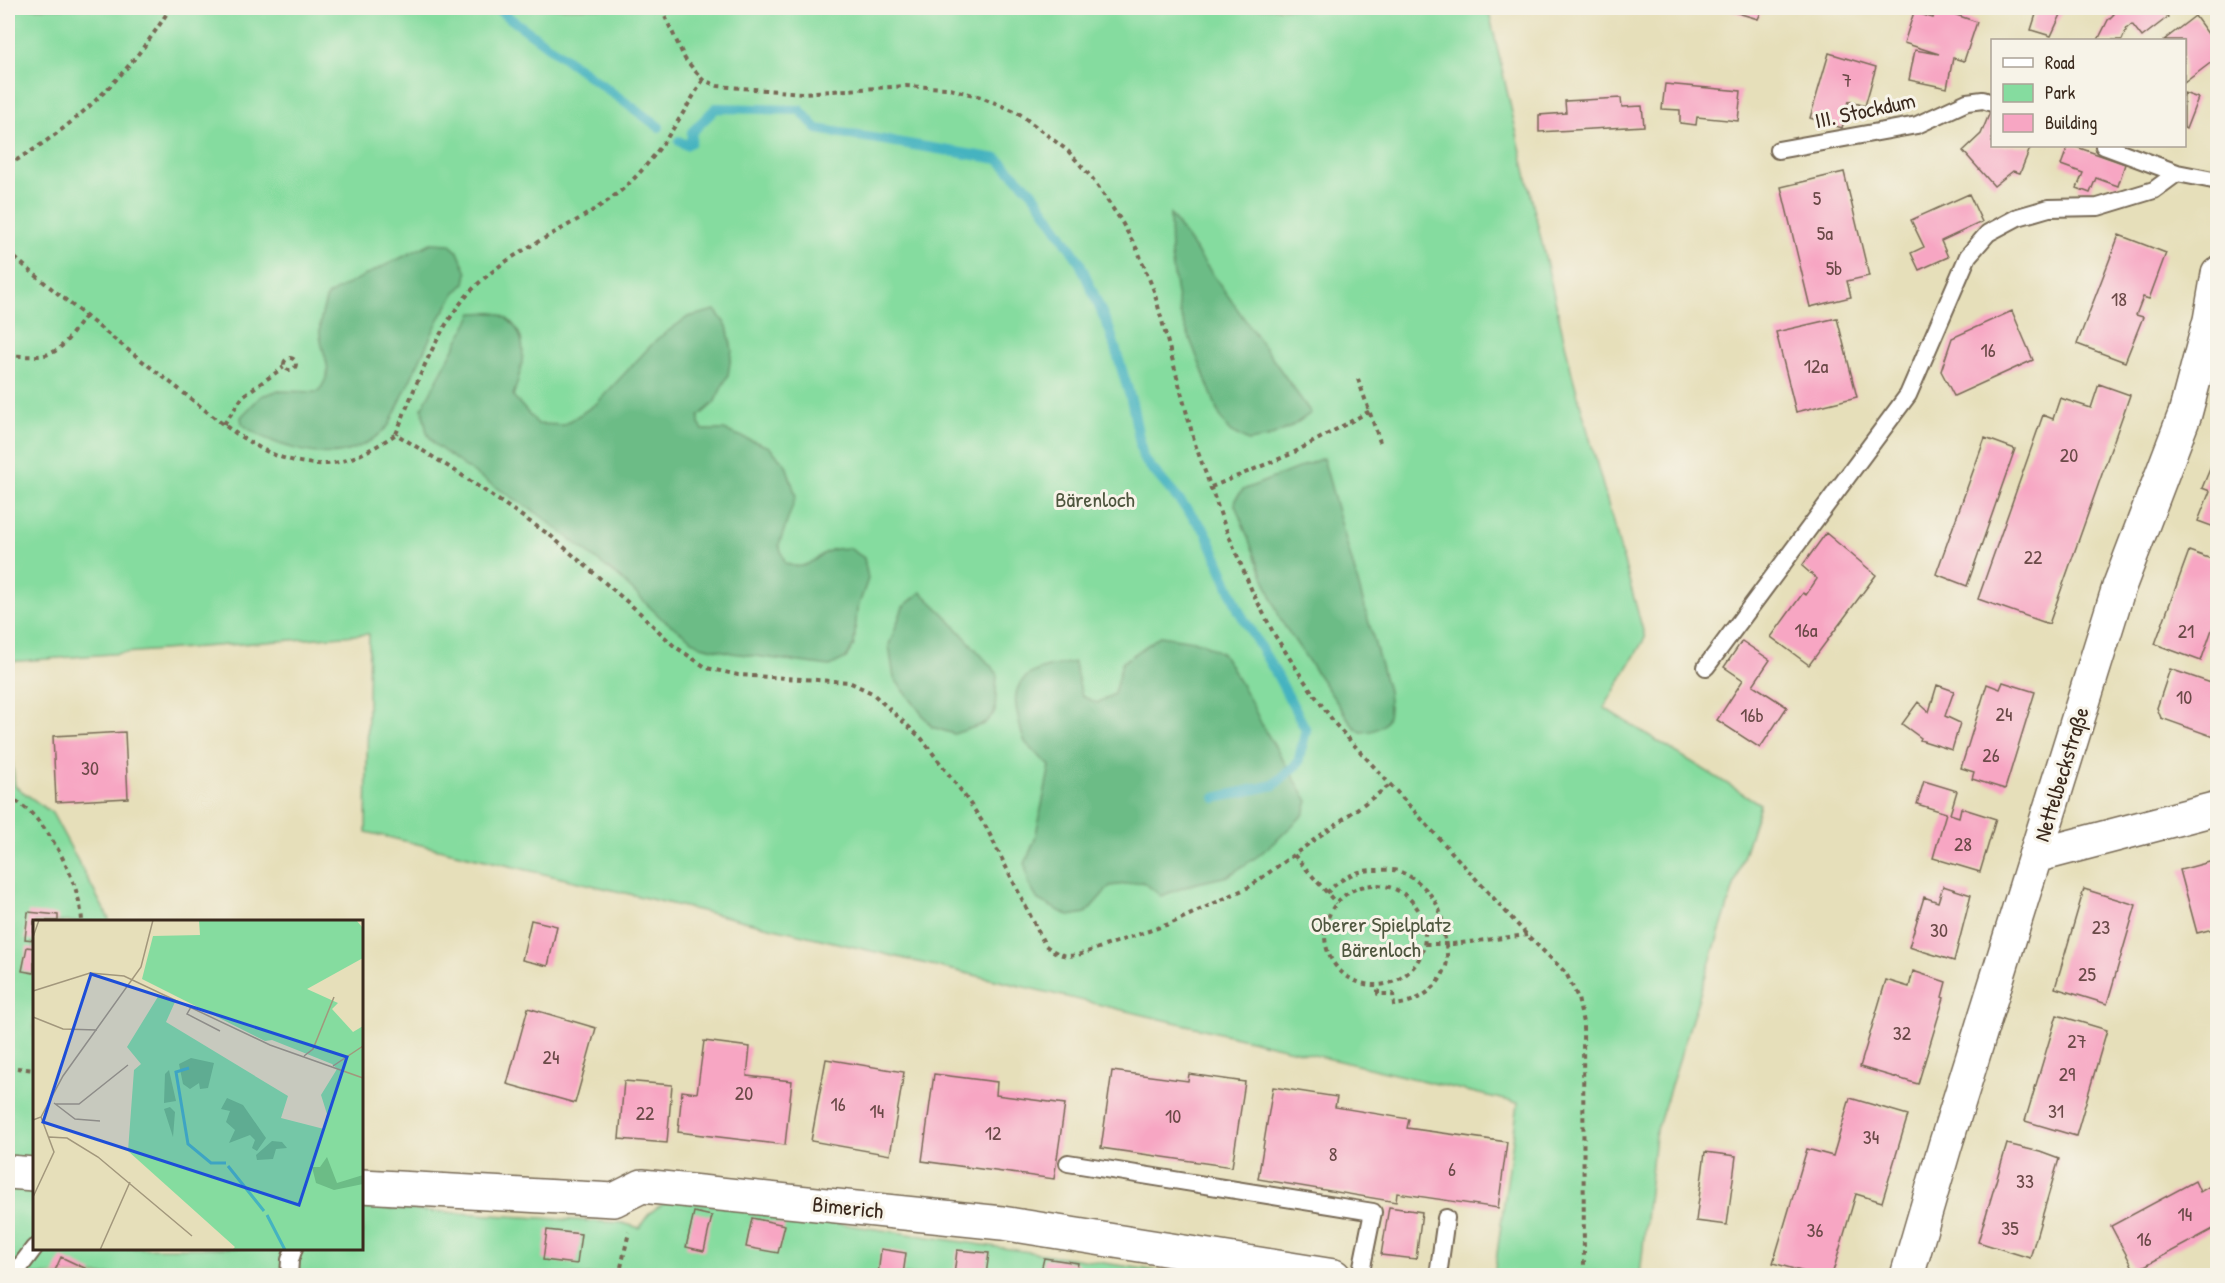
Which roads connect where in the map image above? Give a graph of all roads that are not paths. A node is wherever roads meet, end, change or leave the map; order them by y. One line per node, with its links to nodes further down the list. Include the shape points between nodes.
1 (1991, 103): 3 (lane, III. Stockdum, via 1967,102 1917,125)
2 (2107, 147): 4 (lane)
3 (1778, 150)
4 (2177, 173): 5 (lane); 7 (lane, via 2154,190 2098,207 2049,208 2018,217 1988,233 1968,256 1908,395)
5 (2217, 181)
6 (2217, 274): 9 (street, Nettelbeckstraße, via 2210,320 2185,414 2119,587)
7 (1706, 667)
8 (2217, 808): 9 (street)
9 (2035, 856): 22 (street, Nettelbeckstraße)
10 (1068, 1163): 20 (lane, via 1372,1212)
11 (8, 1173): 12 (street)
12 (33, 1174)
13 (363, 1186): 19 (street, Bimerich, via 614,1200 642,1186 1002,1223)
14 (1446, 1218): 21 (lane)
15 (33, 1249): 18 (lane)
16 (293, 1250): 17 (lane)
17 (289, 1274)
18 (13, 1275)
19 (1334, 1275)
20 (1360, 1275)
21 (1438, 1275)
22 (1907, 1275)

